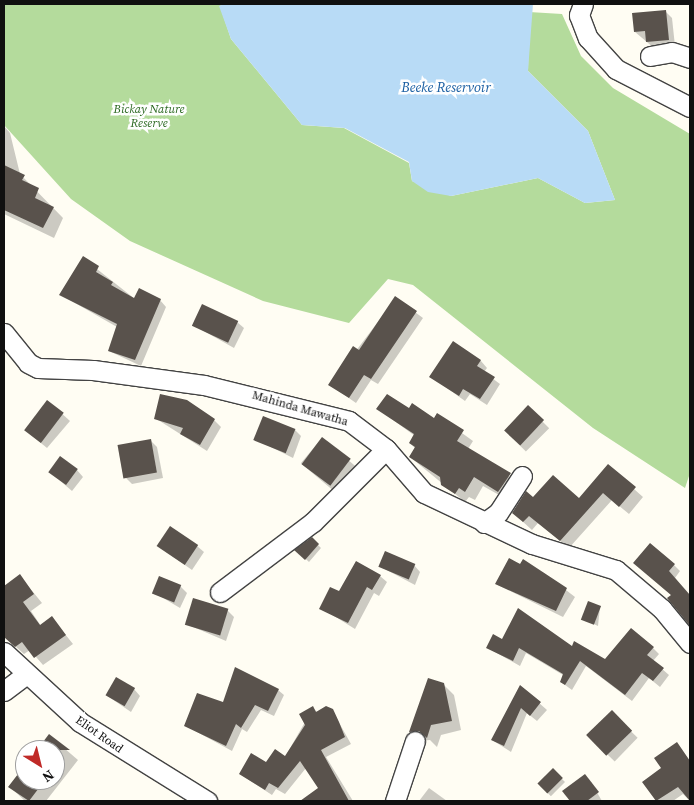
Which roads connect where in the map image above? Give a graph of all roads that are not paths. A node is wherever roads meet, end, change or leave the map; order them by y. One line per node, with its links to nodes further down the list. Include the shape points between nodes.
1 (583, 4): 4 (street, via 580,15 588,38 616,69)
2 (650, 56): 3 (street, via 672,52)
3 (690, 58)
4 (690, 107)
5 (4, 333): 6 (street, Mahinda Mawatha, via 28,363 38,368 93,370 264,398 350,421)
6 (386, 448): 8 (street, Mahinda Mawatha, via 424,493); 9 (street, via 313,522)
7 (522, 476): 8 (street, via 498,513)
8 (484, 523): 10 (street, Mahinda Mawatha, via 616,570 662,609)
9 (220, 592)
10 (690, 643)
11 (4, 652): 12 (street, Eliot Road)
12 (24, 676): 13 (street); 15 (street, Eliot Road, via 80,722)
13 (4, 691)
14 (415, 741): 16 (street)
15 (207, 801)
16 (395, 801)

